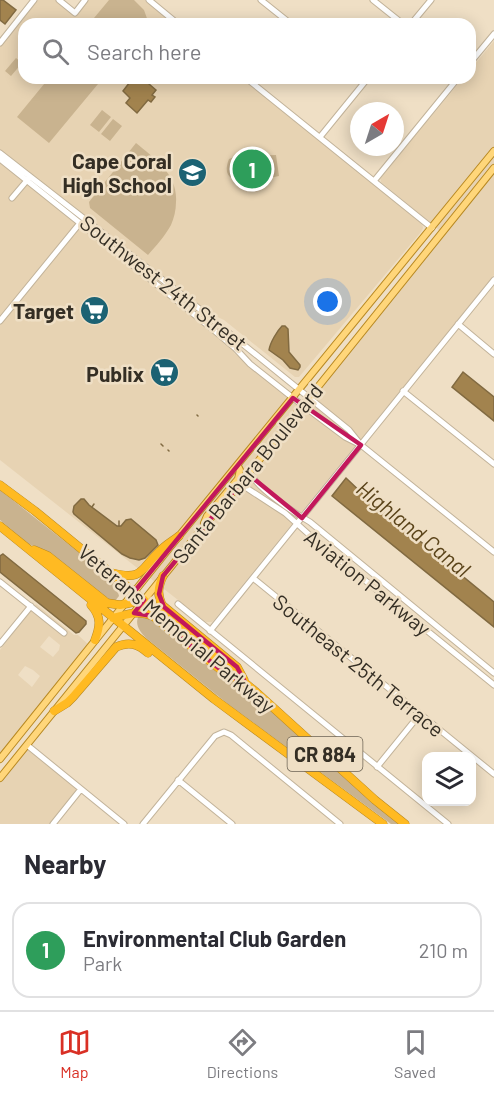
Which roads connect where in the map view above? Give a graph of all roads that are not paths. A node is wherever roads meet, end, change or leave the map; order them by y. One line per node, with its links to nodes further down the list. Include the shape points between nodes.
1 (34, 0): 8 (street)
2 (59, 0): 3 (street, via 75,13)
3 (85, 0)
4 (149, 0): 9 (street)
5 (261, 0): 10 (street)
6 (373, 0): 11 (street)
7 (431, 0): 12 (street)
8 (20, 18)
9 (171, 18)
10 (284, 18)
11 (396, 18)
12 (416, 18)
13 (18, 20): 15 (street)
14 (494, 34): 16 (street)
15 (0, 43)
16 (476, 56)
17 (254, 84): 20 (street)
18 (363, 84): 20 (street)
19 (453, 84): 26 (street)
20 (320, 137): 26 (street)
21 (494, 151): 29 (main road, Santa Barbara Boulevard)
22 (0, 153): 25 (street, Southwest 24th Street)
23 (0, 159): 25 (street, Southwest 24th Street)
24 (494, 168): 39 (main road, Santa Barbara Boulevard)
25 (28, 178): 27 (street); 28 (street, Southwest 24th Street)
26 (375, 181): 29 (street)
27 (12, 198)
28 (81, 221): 31 (street); 33 (street, Southwest 24th Street); 35 (street, Southwest 24th Street)
29 (432, 228): 36 (main road, Santa Barbara Boulevard)
30 (494, 280): 32 (street)
31 (0, 321)
32 (458, 324): 34 (street); 37 (street)
33 (241, 354): 35 (street, via 252,353); 38 (street, Southwest 24th Street)
34 (494, 354)
35 (275, 370): 36 (street, Southwest 24th Street)
36 (300, 390): 38 (main road, Santa Barbara Boulevard); 39 (street, Southwest 24th Street)
37 (403, 391): 41 (street); 43 (street)
38 (293, 398): 40 (street, Southwest 24th Street); 42 (main road, Santa Barbara Boulevard)
39 (309, 398): 40 (main road, Santa Barbara Boulevard); 41 (street, Southwest 24th Street, via 350,430)
40 (303, 406): 41 (street, Southwest 24th Street); 44 (main road, Santa Barbara Boulevard)
41 (361, 445): 47 (street); 54 (street)
42 (236, 464): 50 (main road, via 240,470 238,479 207,516); 51 (main road, Santa Barbara Boulevard)
43 (494, 464)
44 (250, 471): 46 (main road, Santa Barbara Boulevard); 47 (street, Aviation Parkway, via 263,488)
45 (0, 485): 55 (highway, Veterans Memorial Parkway / CR 884)
46 (239, 485): 48 (street, Aviation Parkway); 50 (main road, Santa Barbara Boulevard)
47 (302, 518): 48 (street); 71 (street, Aviation Parkway)
48 (297, 524): 57 (street); 73 (street, Aviation Parkway)
49 (0, 526): 52 (highway, Veterans Memorial Parkway / CR 884)
50 (201, 530): 56 (main road, Santa Barbara Boulevard)
51 (179, 536): 55 (highway, via 139,573 128,576); 59 (main road, Santa Barbara Boulevard)
52 (14, 537): 53 (highway, Veterans Memorial Parkway / CR 884); 69 (highway, via 22,550 94,609 100,623)
53 (24, 546): 62 (highway, via 48,556 104,601); 65 (highway, Veterans Memorial Parkway / CR 884)
54 (494, 552)
55 (110, 572): 59 (highway, Veterans Memorial Parkway / CR 884)
56 (163, 576): 60 (main road, Santa Barbara Boulevard); 72 (highway, via 159,589 162,605 237,667)
57 (253, 578): 67 (street); 75 (street, Southeast 25th Terrace)
58 (0, 582): 63 (street)
59 (134, 592): 60 (highway, Veterans Memorial Parkway / CR 884); 62 (main road, Santa Barbara Boulevard)
60 (144, 600): 62 (highway); 64 (main road, Santa Barbara Boulevard); 72 (highway, Veterans Memorial Parkway / CR 884)
61 (178, 604): 67 (street)
62 (124, 605): 65 (main road, Santa Barbara Boulevard)
63 (31, 606): 68 (street); 70 (street)
64 (134, 613): 65 (highway); 66 (main road, Santa Barbara Boulevard); 72 (highway, via 153,616 225,673)
65 (113, 618): 66 (highway, Veterans Memorial Parkway / CR 884); 69 (main road, Santa Barbara Boulevard)
66 (123, 626): 74 (main road, Santa Barbara Boulevard); 76 (highway, Veterans Memorial Parkway / CR 884)
67 (210, 631): 79 (street)
68 (64, 633)
69 (95, 640): 78 (main road, Santa Barbara Boulevard)
70 (0, 644)
71 (494, 673)
72 (246, 684): 91 (highway, Veterans Memorial Parkway / CR 884)
73 (494, 685)
74 (54, 711): 76 (highway, via 73,697 114,648 130,644 142,648 199,693); 77 (main road, Santa Barbara Boulevard)
75 (420, 714): 79 (street); 80 (street, Southeast 25th Terrace)
76 (235, 715): 90 (highway, Veterans Memorial Parkway / CR 884)
77 (27, 745): 81 (main road, Santa Barbara Boulevard); 83 (street)
78 (0, 759)
79 (377, 767): 92 (street)
80 (494, 774)
81 (0, 778)
82 (178, 780): 84 (street, via 215,736 224,732); 87 (street); 88 (street)
83 (81, 789): 85 (street); 86 (street)
84 (332, 822): 89 (street)
85 (53, 824)
86 (124, 824)
87 (143, 824)
88 (232, 824)
89 (340, 824)
90 (383, 824)
91 (405, 824)
92 (448, 824)

